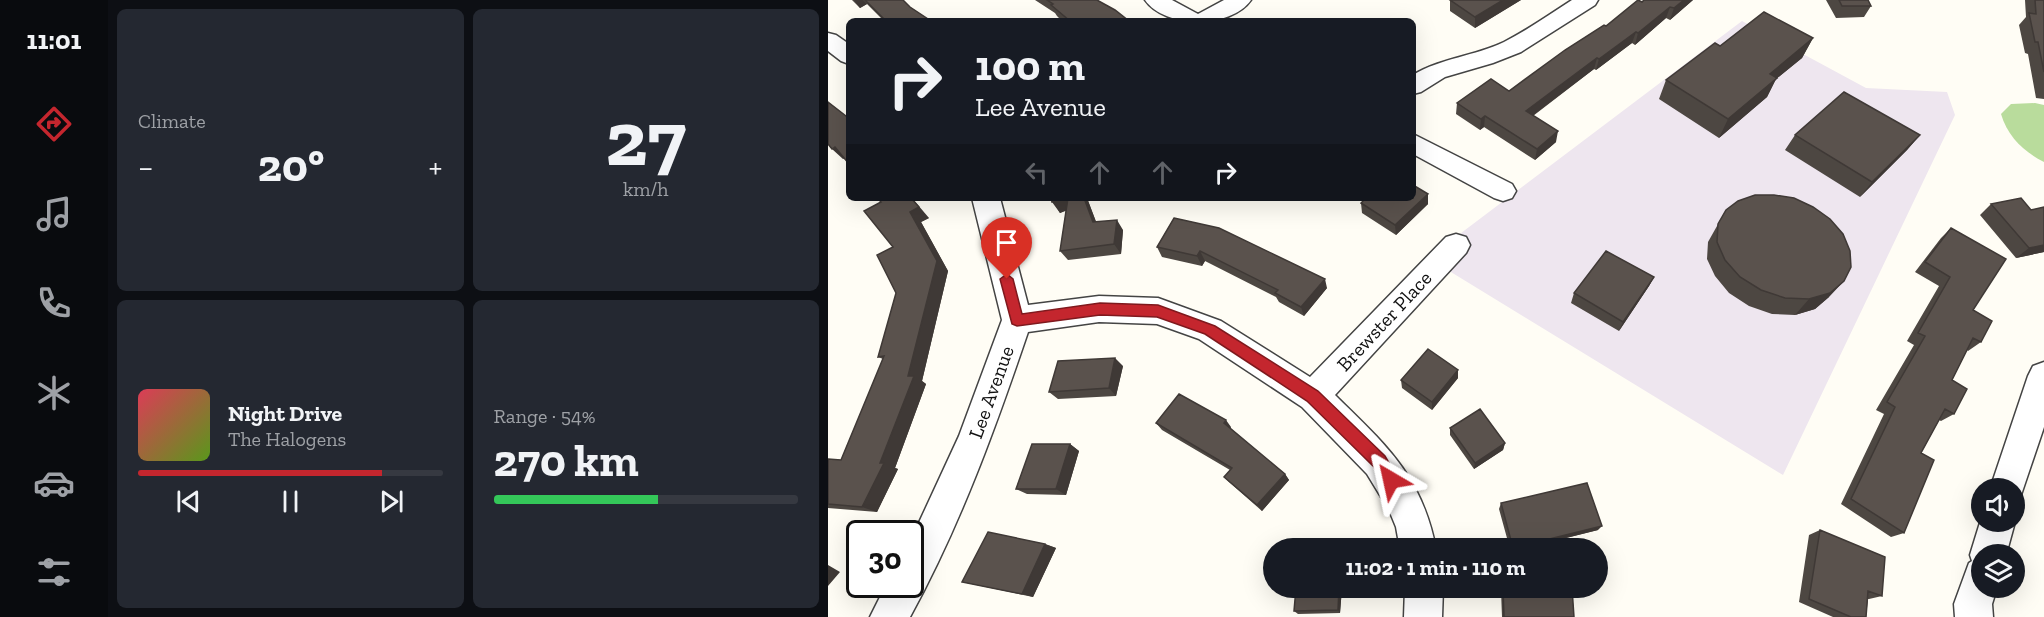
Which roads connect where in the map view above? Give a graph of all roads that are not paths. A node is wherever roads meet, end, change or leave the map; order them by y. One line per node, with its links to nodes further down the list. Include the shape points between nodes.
1 (1156, 0): 4 (street)
2 (1240, 0): 5 (street)
3 (1587, 0): 8 (street, via 1513,47 1437,71)
4 (1189, 18)
5 (1208, 18)
6 (828, 40): 7 (street)
7 (846, 54)
8 (1416, 84)
9 (1416, 145): 10 (street)
10 (1503, 191)
11 (987, 201): 13 (street, Lee Avenue)
12 (1456, 245): 15 (street, Brewster Place)
13 (1017, 320): 15 (street, via 1100,309 1158,311 1210,330); 18 (street, Lee Avenue, via 975,439)
14 (2044, 376): 16 (street)
15 (1312, 396): 17 (street, via 1379,462 1403,499)
16 (2011, 478)
17 (1416, 538)
18 (924, 548)
19 (900, 598): 22 (street)
20 (1424, 598): 23 (street)
21 (1975, 598): 24 (street)
22 (889, 617)
23 (1423, 617)
24 (1974, 617)

